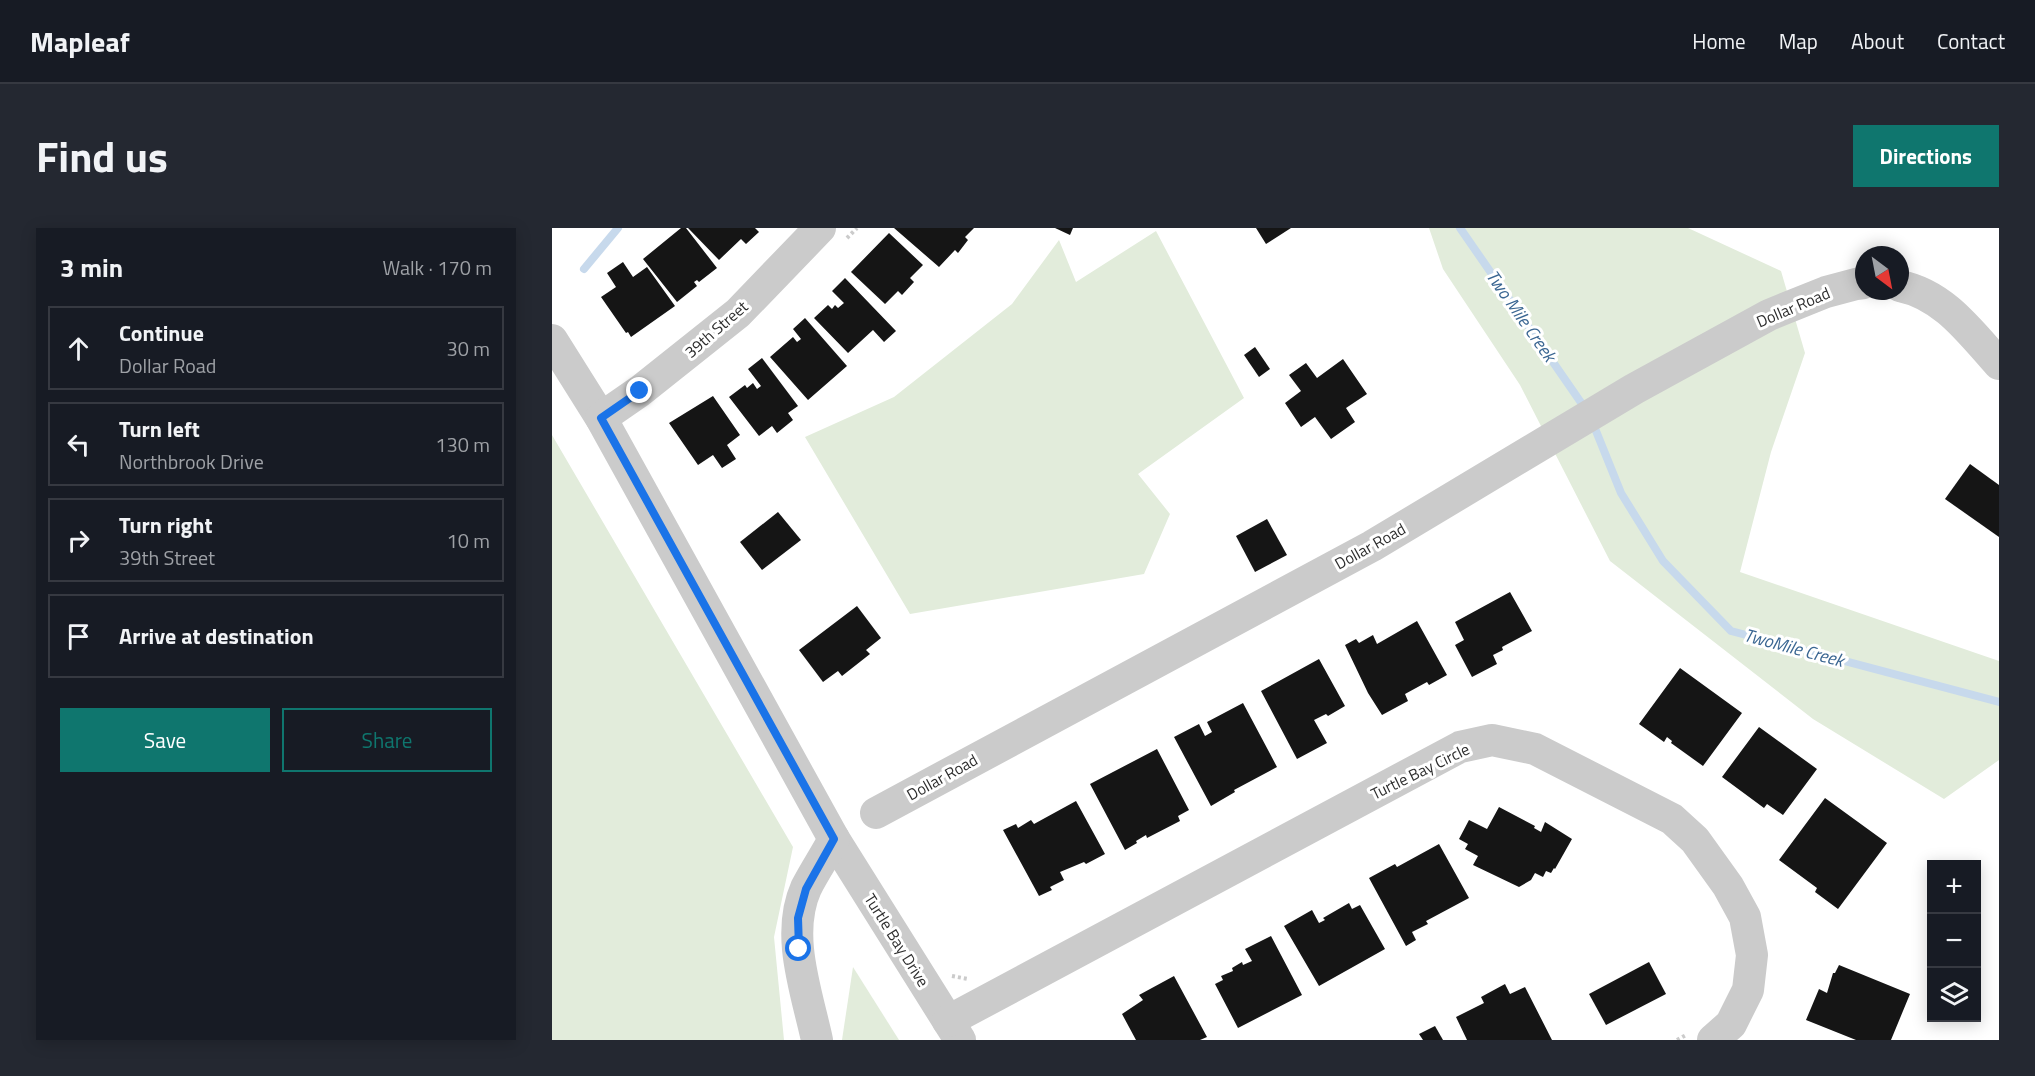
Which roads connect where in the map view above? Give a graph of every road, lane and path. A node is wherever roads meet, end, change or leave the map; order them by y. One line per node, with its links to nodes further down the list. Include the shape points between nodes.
1 (820, 228): 6 (street, 39th Street, via 738,313)
2 (1855, 284): 7 (street, Dollar Road, via 1769,315 1634,388 1372,546)
3 (1909, 288): 5 (street, via 1944,305)
4 (552, 340): 6 (street, Turtle Bay Drive)
5 (1999, 364)
6 (601, 418): 8 (street, Turtle Bay Drive)
7 (876, 813)
8 (834, 839): 11 (street, Turtle Bay Drive); 13 (street, via 806,889 798,918 802,969)
9 (942, 974): 10 (path)
10 (975, 980)
11 (954, 1030): 12 (street, Turtle Bay Circle, via 1460,747 1492,740 1535,749 1672,819 1695,840 1728,886 1744,917 1752,955 1748,990 1731,1024)
12 (1701, 1036): 14 (path)
13 (817, 1040)
14 (1677, 1040)

